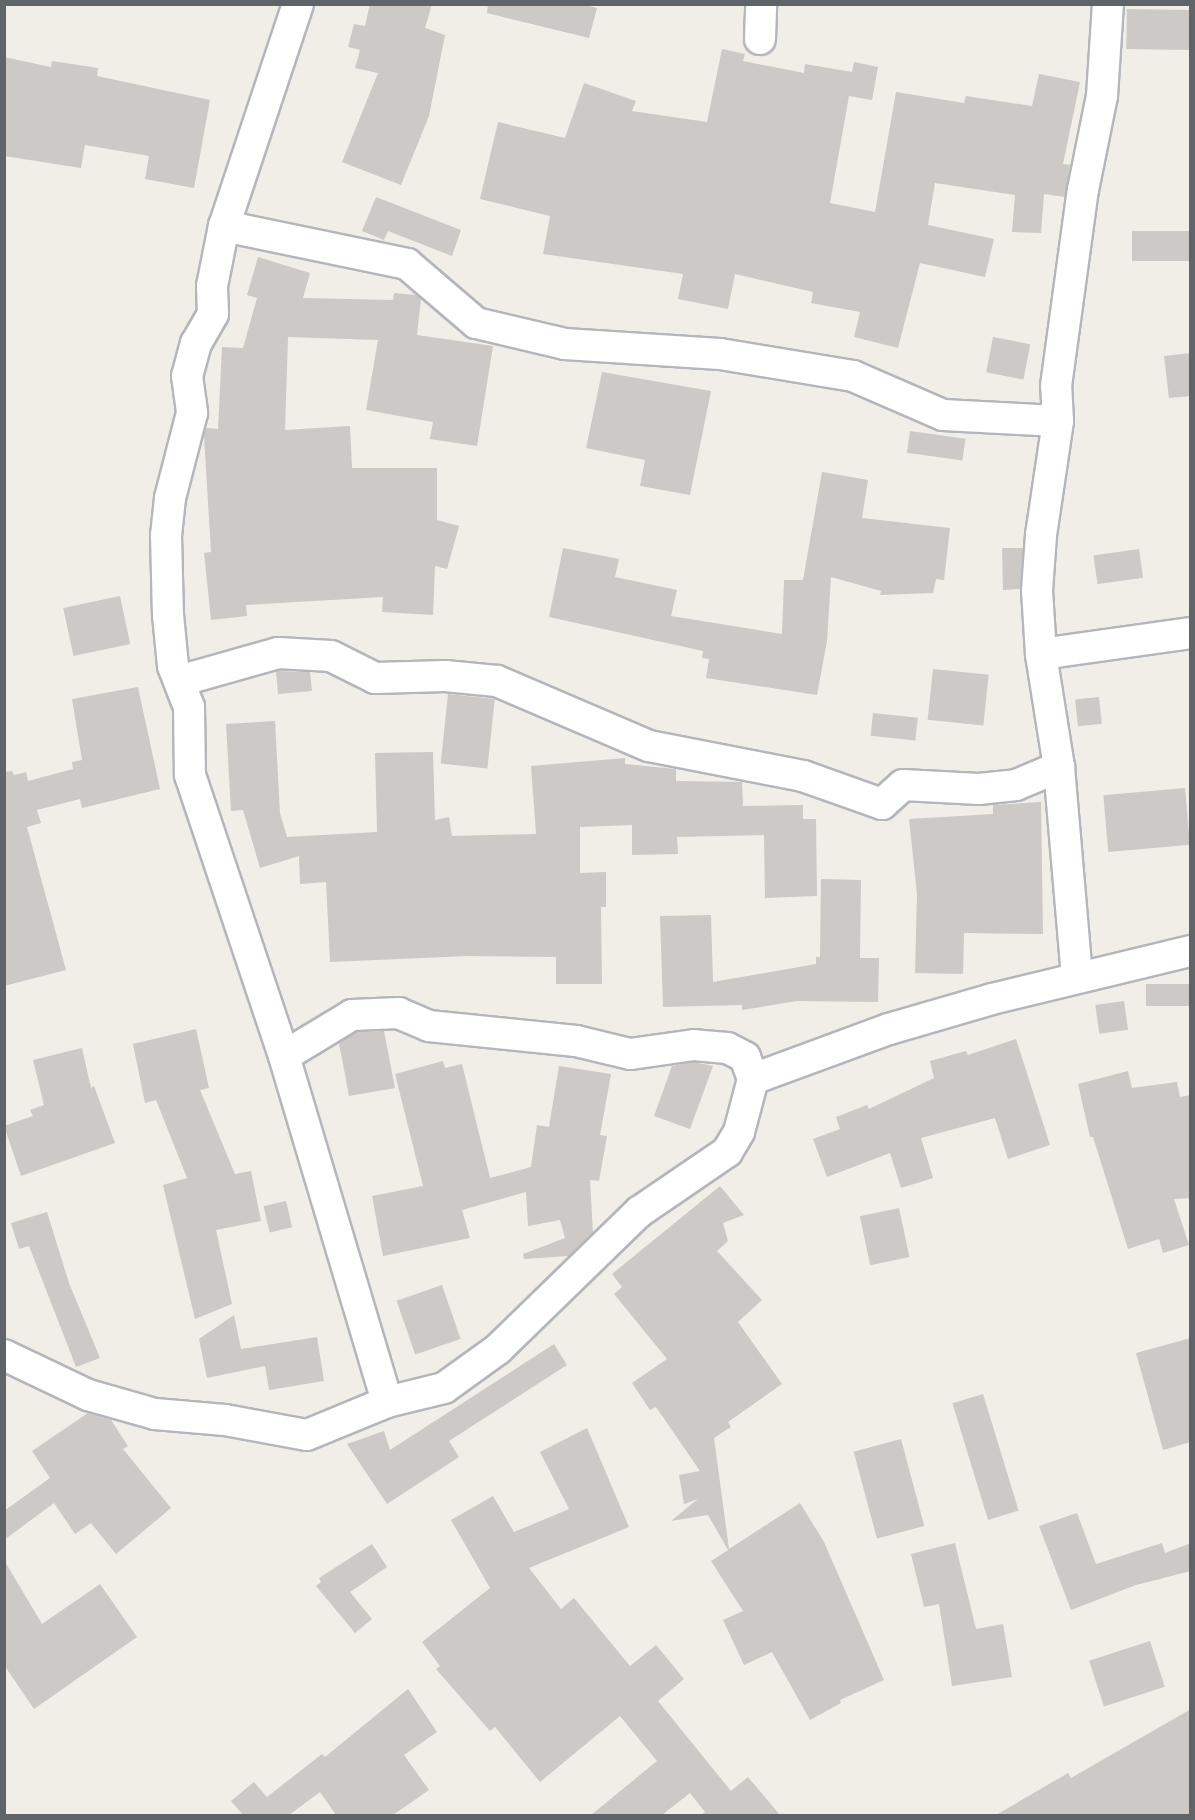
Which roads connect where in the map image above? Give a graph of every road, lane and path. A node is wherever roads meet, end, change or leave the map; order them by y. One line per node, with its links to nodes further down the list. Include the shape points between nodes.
1 (298, 4): 5 (street)
2 (761, 4): 4 (street)
3 (1108, 4): 6 (street, via 1102,96 1083,190 1056,386)
4 (760, 39)
5 (224, 226): 6 (street, via 407,264 476,323 565,344 720,354 853,376 943,415); 9 (street, via 212,286 213,314 196,343 187,376 192,413 170,498 168,615 173,666)
6 (1058, 421): 8 (street, via 1041,535 1037,591)
7 (1191, 633): 8 (street)
8 (1041, 654): 10 (street)
9 (179, 681): 10 (street, via 278,653 331,656 375,678 445,676 497,681 649,746 803,776 882,804 903,785 979,789 1016,785); 13 (street, via 189,707 190,775)
10 (1059, 767): 12 (street)
11 (1191, 951): 12 (street)
12 (1077, 977): 14 (street, via 889,1029)
13 (284, 1056): 14 (street, via 352,1015 399,1013 429,1026 576,1041 630,1054 694,1045 727,1048 745,1057); 16 (street)
14 (753, 1079): 16 (street, via 740,1132 727,1152 639,1212 498,1349 444,1388)
15 (4, 1355): 16 (street, via 88,1395 155,1414 225,1420 307,1435)
16 (387, 1402)

